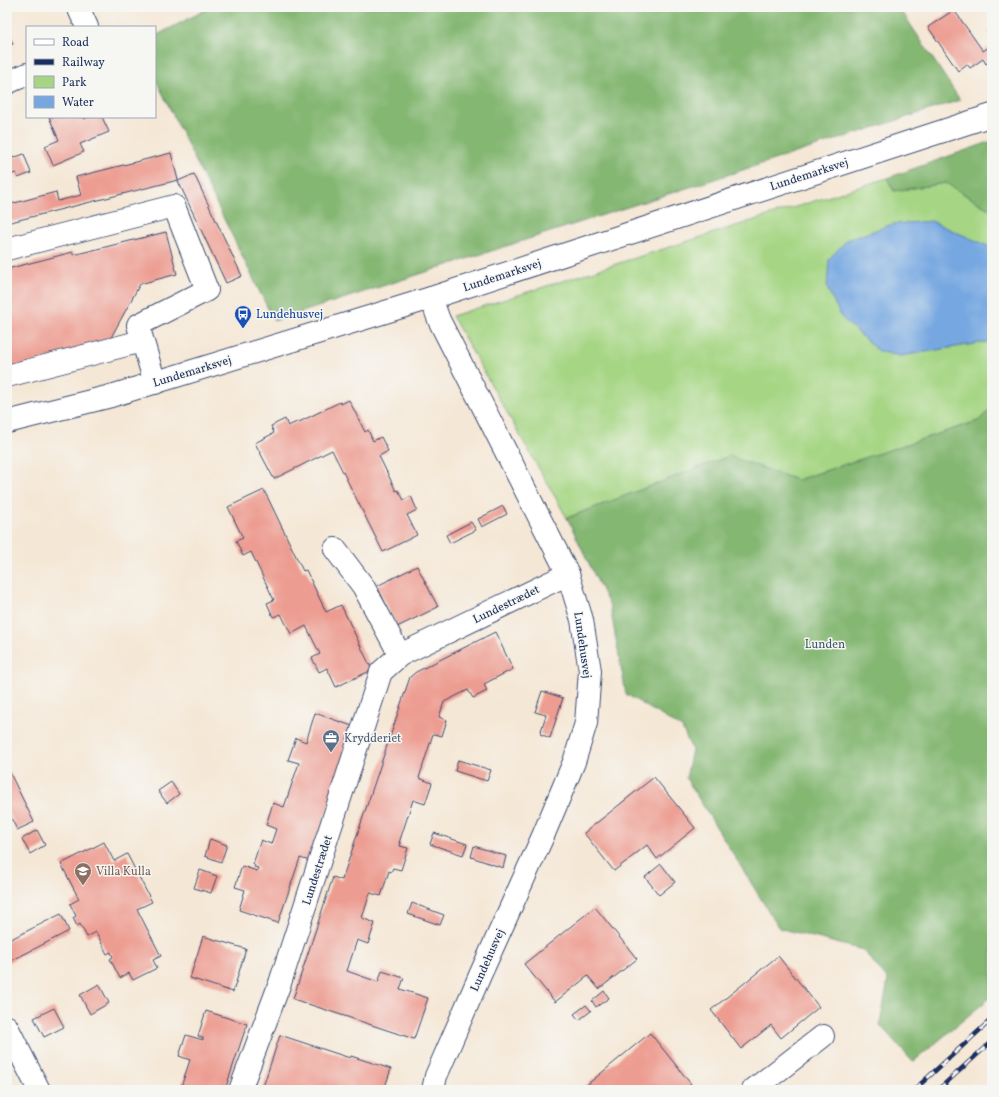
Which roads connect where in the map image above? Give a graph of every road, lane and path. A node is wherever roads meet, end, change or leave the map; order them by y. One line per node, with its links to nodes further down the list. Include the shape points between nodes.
1 (78, 7): 2 (street)
2 (88, 26)
3 (26, 74): 4 (street)
4 (7, 83)
5 (992, 114): 7 (street, Lundemarksvej)
6 (7, 249): 8 (street, via 174,206 206,290 138,325)
7 (431, 298): 10 (street, Lundemarksvej); 13 (street, Lundehusvej, via 439,320)
8 (142, 341): 9 (street); 10 (street)
9 (7, 376)
10 (155, 383): 11 (street, Lundemarksvej)
11 (7, 422)
12 (335, 550): 14 (street, via 363,586)
13 (568, 574): 14 (street, Lundestrædet); 19 (street, Lundehusvej, via 582,620 590,671 586,723 574,762 436,1076)
14 (400, 655): 18 (street, Lundestrædet, via 381,672 280,983)
15 (7, 1027): 17 (street)
16 (823, 1036): 20 (street)
17 (39, 1090)
18 (240, 1090)
19 (433, 1090)
20 (753, 1090)

